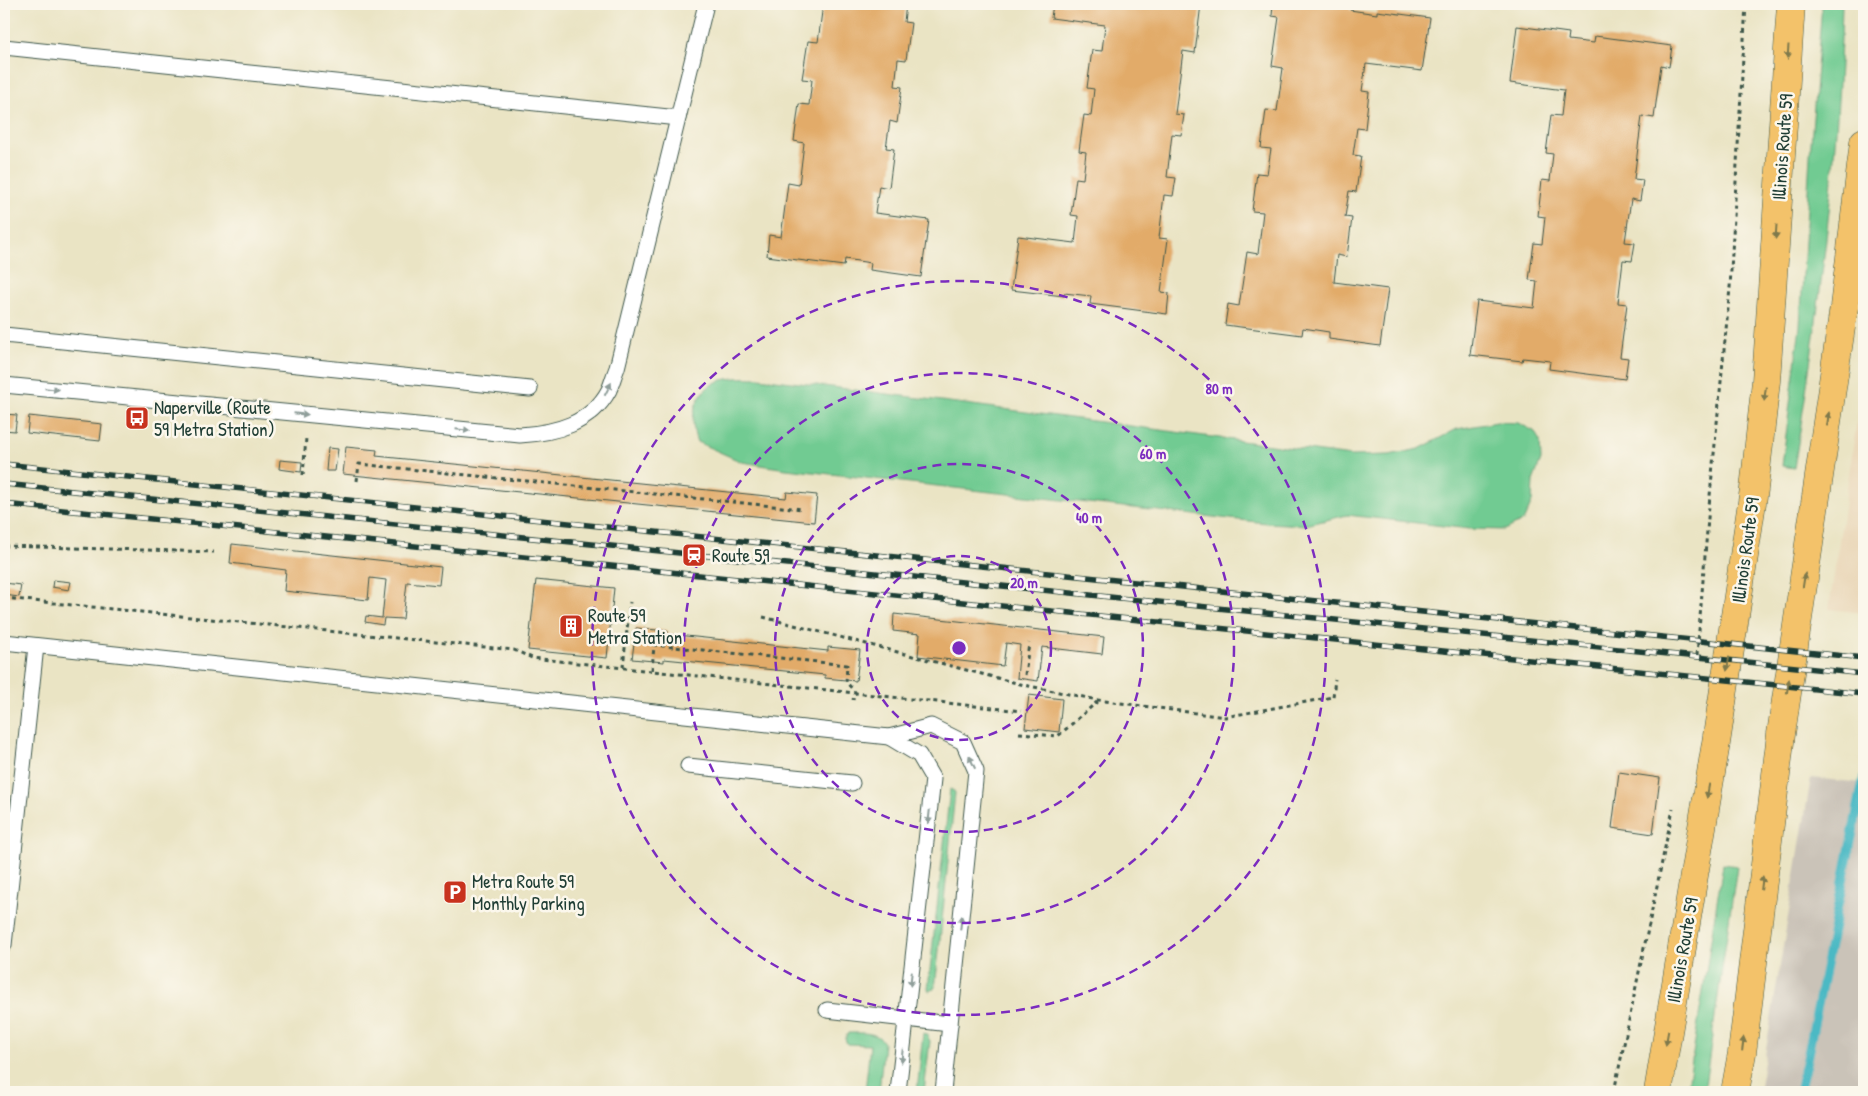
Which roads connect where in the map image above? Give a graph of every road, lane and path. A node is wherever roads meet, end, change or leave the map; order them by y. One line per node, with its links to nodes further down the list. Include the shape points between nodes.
1 (706, 4): 5 (lane)
2 (1746, 4): 20 (path, via 1730,288)
3 (1791, 4): 41 (main road, Illinois Route 59, one-way to 41, via 1766,381 1754,489)
4 (4, 47): 5 (lane)
5 (678, 118): 8 (lane, one-way to 5, via 520,435 563,429 596,409 609,390)
6 (1864, 142): 42 (main road, one-way to 6, via 1781,734 1844,307)
7 (4, 335): 9 (lane)
8 (4, 384)
9 (530, 389)
10 (357, 481): 11 (path, via 359,464)
11 (802, 509)
12 (4, 546): 13 (path)
13 (214, 552)
14 (4, 598): 21 (path, via 514,650 532,658)
15 (630, 602): 21 (path)
16 (763, 616): 27 (path, via 1024,685)
17 (4, 642): 19 (lane)
18 (1029, 643): 23 (path)
19 (36, 646): 30 (lane); 34 (lane)
20 (1696, 663)
21 (623, 667): 22 (path)
22 (652, 670): 25 (path); 25 (path, via 654,645 847,666 846,682)
23 (1025, 675)
24 (1335, 680): 27 (path, via 1333,697 1225,716)
25 (854, 692): 26 (path); 28 (path)
26 (853, 700)
27 (1098, 700): 29 (path, via 1058,736)
28 (1021, 711)
29 (1019, 733)
30 (889, 737): 36 (lane, one-way to 36, via 918,755 933,779); 37 (lane, one-way to 30, via 976,771 963,742 931,726)
31 (688, 766): 32 (lane)
32 (852, 784)
33 (1674, 803): 40 (path)
34 (4, 945)
35 (828, 1010): 36 (lane)
36 (906, 1019): 37 (lane); 38 (lane, one-way to 38)
37 (950, 1024): 39 (lane)
38 (898, 1092)
39 (943, 1092)
40 (1614, 1092)
41 (1658, 1092)
42 (1735, 1092)

